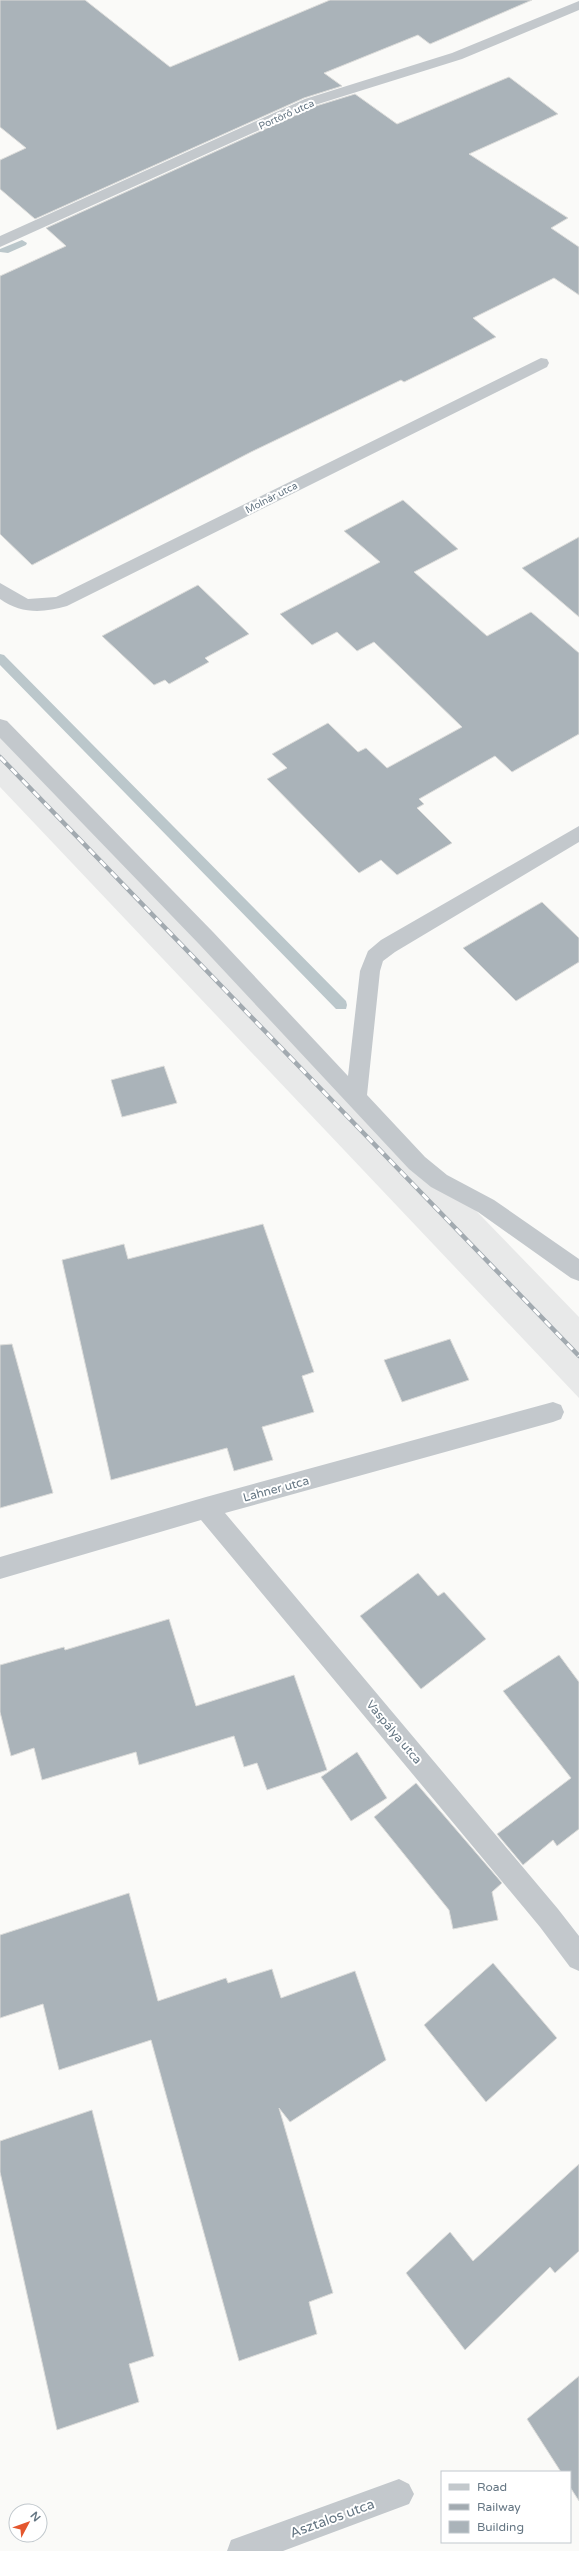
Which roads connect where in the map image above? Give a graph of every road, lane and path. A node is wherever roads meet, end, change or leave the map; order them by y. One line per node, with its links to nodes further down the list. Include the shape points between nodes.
1 (579, 5): 2 (street, Portörő utca, via 457,56 310,102)
2 (0, 242)
3 (541, 363): 4 (street, Molnár utca, via 61,602 41,607 20,604)
4 (0, 589)
5 (0, 726): 7 (street, via 206,938)
6 (579, 833): 7 (street, via 388,946 375,957 370,971)
7 (356, 1098): 8 (street, via 396,1143 439,1181 486,1206)
8 (579, 1271)
9 (553, 1412): 10 (street, Lahner utca)
10 (206, 1508): 11 (street, Lahner utca); 12 (street, Vaspálya utca, via 549,1918)
11 (0, 1568)
12 (579, 1958)
13 (399, 2494): 14 (street, Asztalos utca)
14 (242, 2551)

